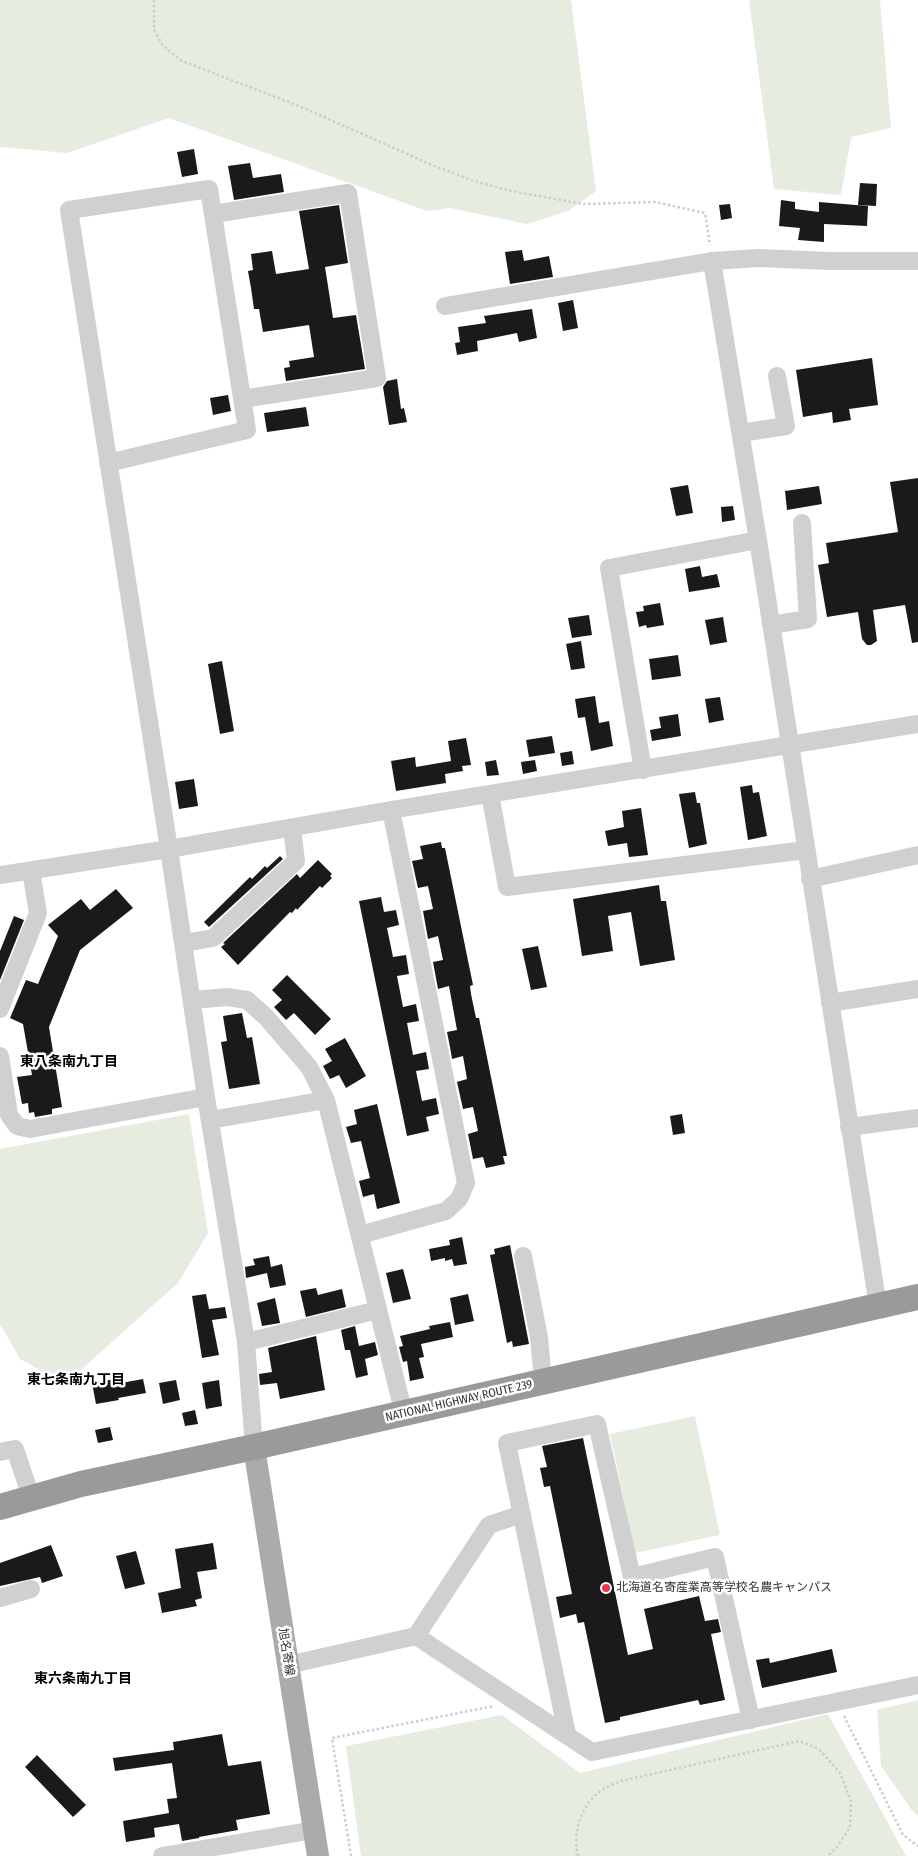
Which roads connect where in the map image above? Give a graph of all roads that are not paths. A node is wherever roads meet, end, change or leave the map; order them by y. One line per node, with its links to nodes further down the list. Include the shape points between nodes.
1 (213, 214): 6 (street); 6 (street, via 348,193 371,339 377,378); 8 (street, via 209,189 69,210)
2 (712, 261): 3 (street, via 759,258); 4 (street); 7 (street)
3 (918, 261)
4 (446, 306)
5 (777, 376): 7 (street, via 786,426)
6 (242, 399): 8 (street, via 247,430)
7 (741, 433): 10 (street)
8 (108, 463): 18 (street)
9 (802, 523): 11 (street, via 808,619)
10 (758, 540): 11 (street); 14 (street, via 609,568)
11 (771, 625): 13 (street)
12 (918, 724): 13 (street)
13 (789, 745): 14 (street); 19 (street)
14 (643, 770): 15 (street)
15 (490, 794): 16 (street); 19 (street, via 506,887)
16 (391, 810): 17 (street); 35 (street, via 466,1183 459,1199 446,1211)
17 (292, 828): 18 (street); 24 (street, via 296,861 213,938)
18 (169, 849): 21 (street); 24 (street)
19 (806, 850): 23 (street)
20 (918, 855): 23 (street)
21 (31, 870): 22 (street); 28 (street, via 38,913)
22 (0, 876)
23 (810, 879): 27 (street)
24 (184, 943): 26 (street)
25 (918, 989): 27 (street)
26 (193, 1000): 30 (street); 31 (street, via 227,997 247,1000 309,1067)
27 (830, 1003): 34 (street)
28 (0, 1009)
29 (0, 1056): 30 (street, via 9,1115 17,1126 30,1129)
30 (206, 1097): 33 (street)
31 (326, 1100): 33 (street); 35 (street)
32 (918, 1118): 34 (street)
33 (210, 1120): 40 (street)
34 (849, 1127): 38 (street)
35 (360, 1235): 39 (street)
36 (523, 1256): 41 (street, via 539,1337)
37 (918, 1297): 38 (highway, NATIONAL HIGHWAY ROUTE 239)
38 (878, 1306): 41 (highway, NATIONAL HIGHWAY ROUTE 239)
39 (378, 1310): 40 (street); 42 (street)
40 (246, 1342): 43 (street)
41 (543, 1382): 42 (highway, NATIONAL HIGHWAY ROUTE 239)
42 (404, 1414): 43 (highway, NATIONAL HIGHWAY ROUTE 239)
43 (254, 1448): 45 (highway, NATIONAL HIGHWAY ROUTE 239); 51 (main road, 旭名寄線)
44 (0, 1452): 45 (street, via 15,1449)
45 (31, 1497): 46 (highway, NATIONAL HIGHWAY ROUTE 239)
46 (0, 1507)
47 (522, 1514): 50 (street, via 489,1525); 53 (street, via 507,1443 597,1424 632,1577 715,1557); 54 (street)
48 (31, 1589): 49 (street)
49 (0, 1598)
50 (416, 1636): 51 (street); 54 (street)
51 (288, 1665): 55 (main road, 旭名寄線)
52 (918, 1685): 53 (street)
53 (751, 1720): 54 (street, via 592,1752)
54 (567, 1734)
55 (314, 1830): 56 (street); 57 (main road, 旭名寄線)
56 (162, 1856)
57 (318, 1856)

